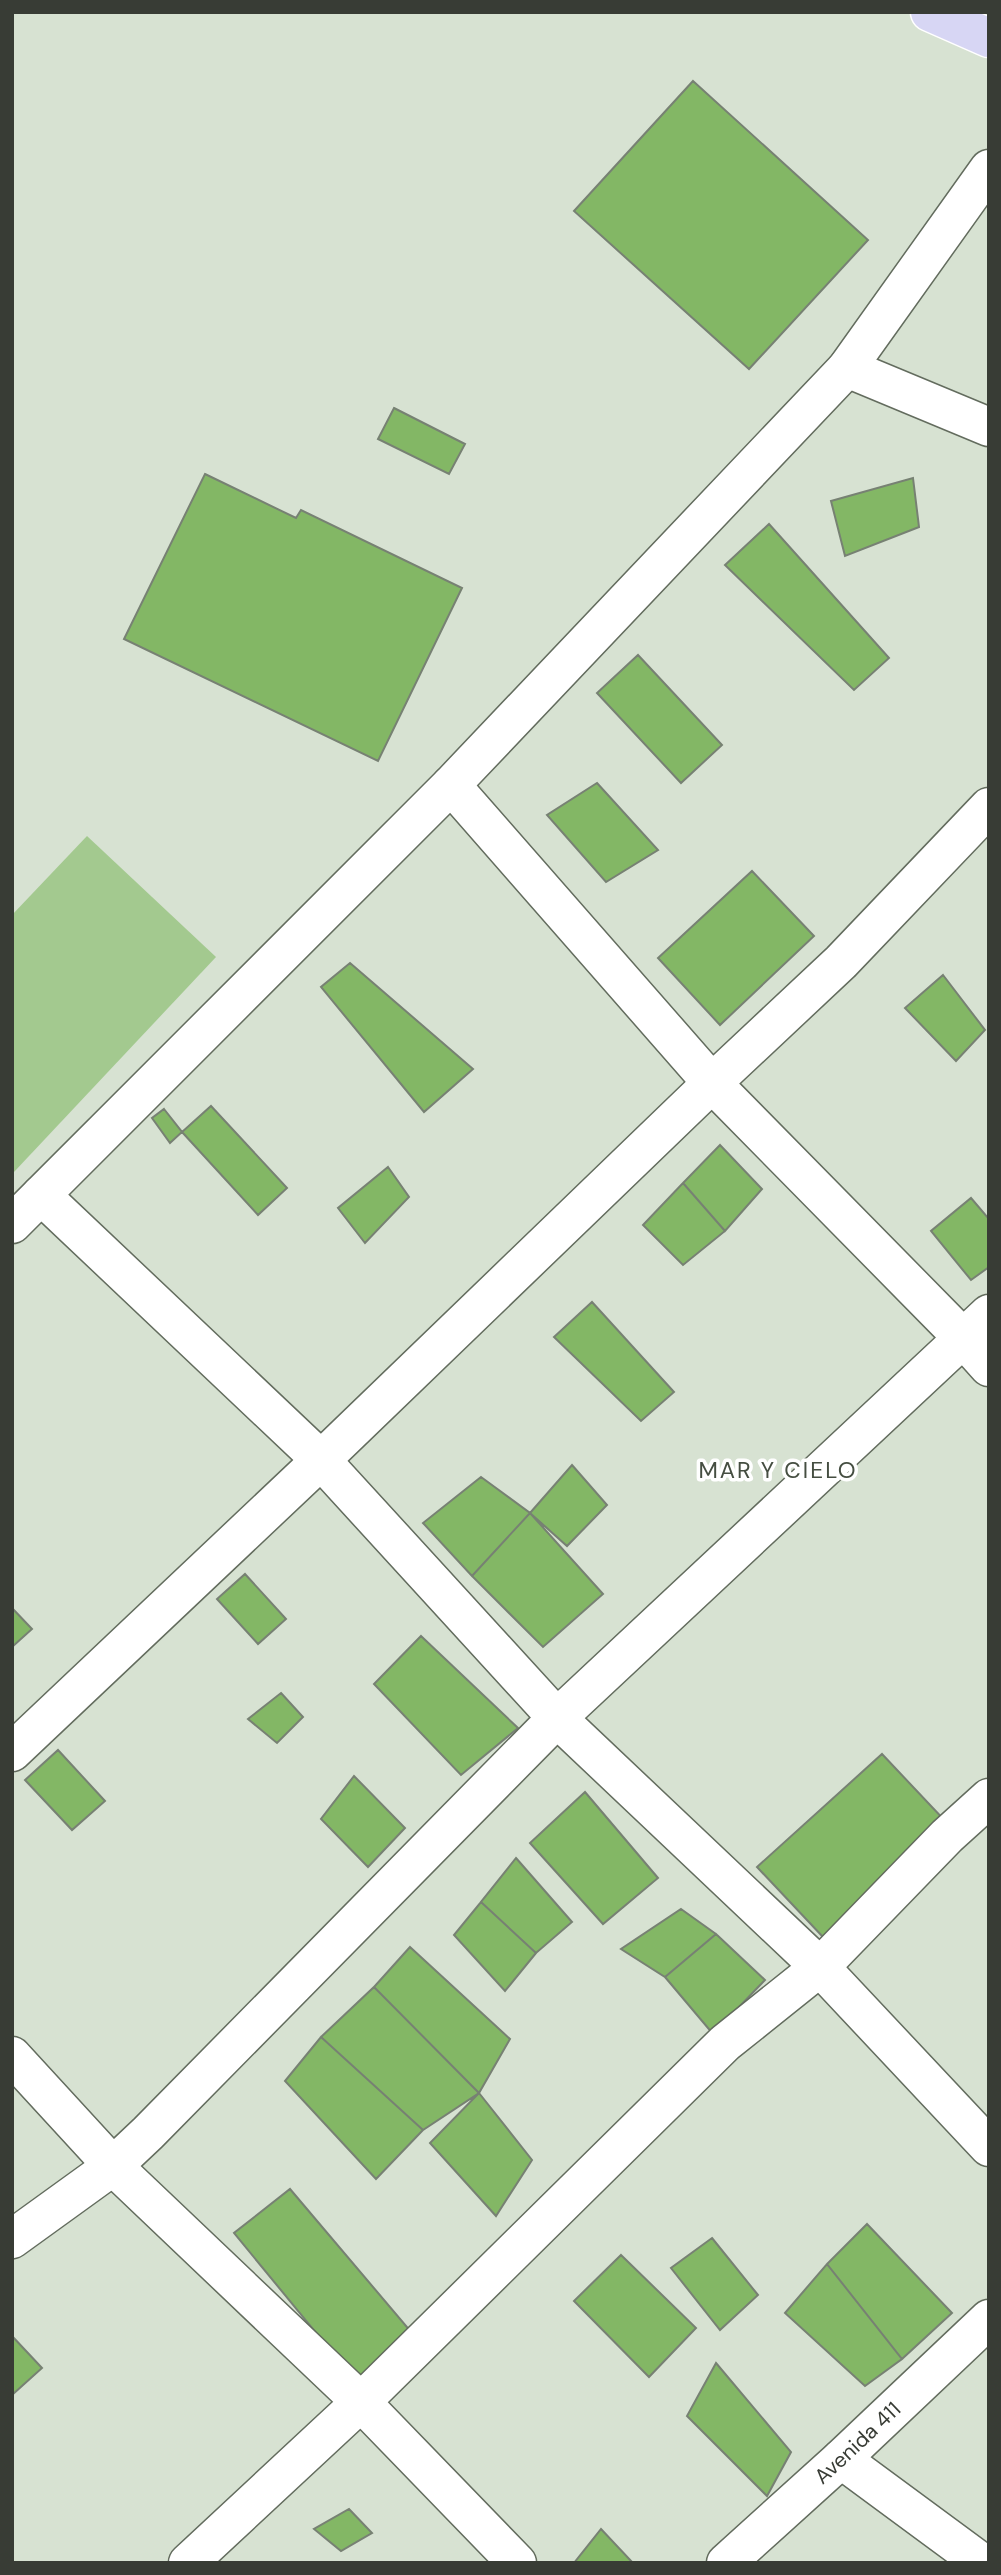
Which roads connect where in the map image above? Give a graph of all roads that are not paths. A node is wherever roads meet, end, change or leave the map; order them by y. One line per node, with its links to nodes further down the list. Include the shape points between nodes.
1 (930, 12): 2 (main road)
2 (989, 38)
3 (989, 169): 4 (street)
4 (846, 368): 5 (street); 6 (street)
5 (989, 428)
6 (450, 785): 8 (street); 9 (street)
7 (989, 807): 8 (street, via 841,962)
8 (712, 1083): 11 (street); 13 (street)
9 (41, 1195): 10 (street); 13 (street)
10 (12, 1224)
11 (976, 1326): 12 (street); 14 (street)
12 (989, 1367)
13 (321, 1460): 14 (street); 15 (street)
14 (557, 1718): 17 (street); 20 (street)
15 (12, 1752)
16 (989, 1798): 17 (street)
17 (820, 1967): 19 (street); 23 (street, via 725,2043)
18 (12, 2056): 20 (street)
19 (989, 2147)
20 (113, 2166): 21 (street); 23 (street)
21 (12, 2239)
22 (989, 2319): 24 (street, Avenida 411)
23 (361, 2402): 25 (street); 26 (street)
24 (841, 2459): 27 (street, Avenida 411); 28 (street)
25 (188, 2563)
26 (517, 2563)
27 (726, 2563)
28 (982, 2563)

